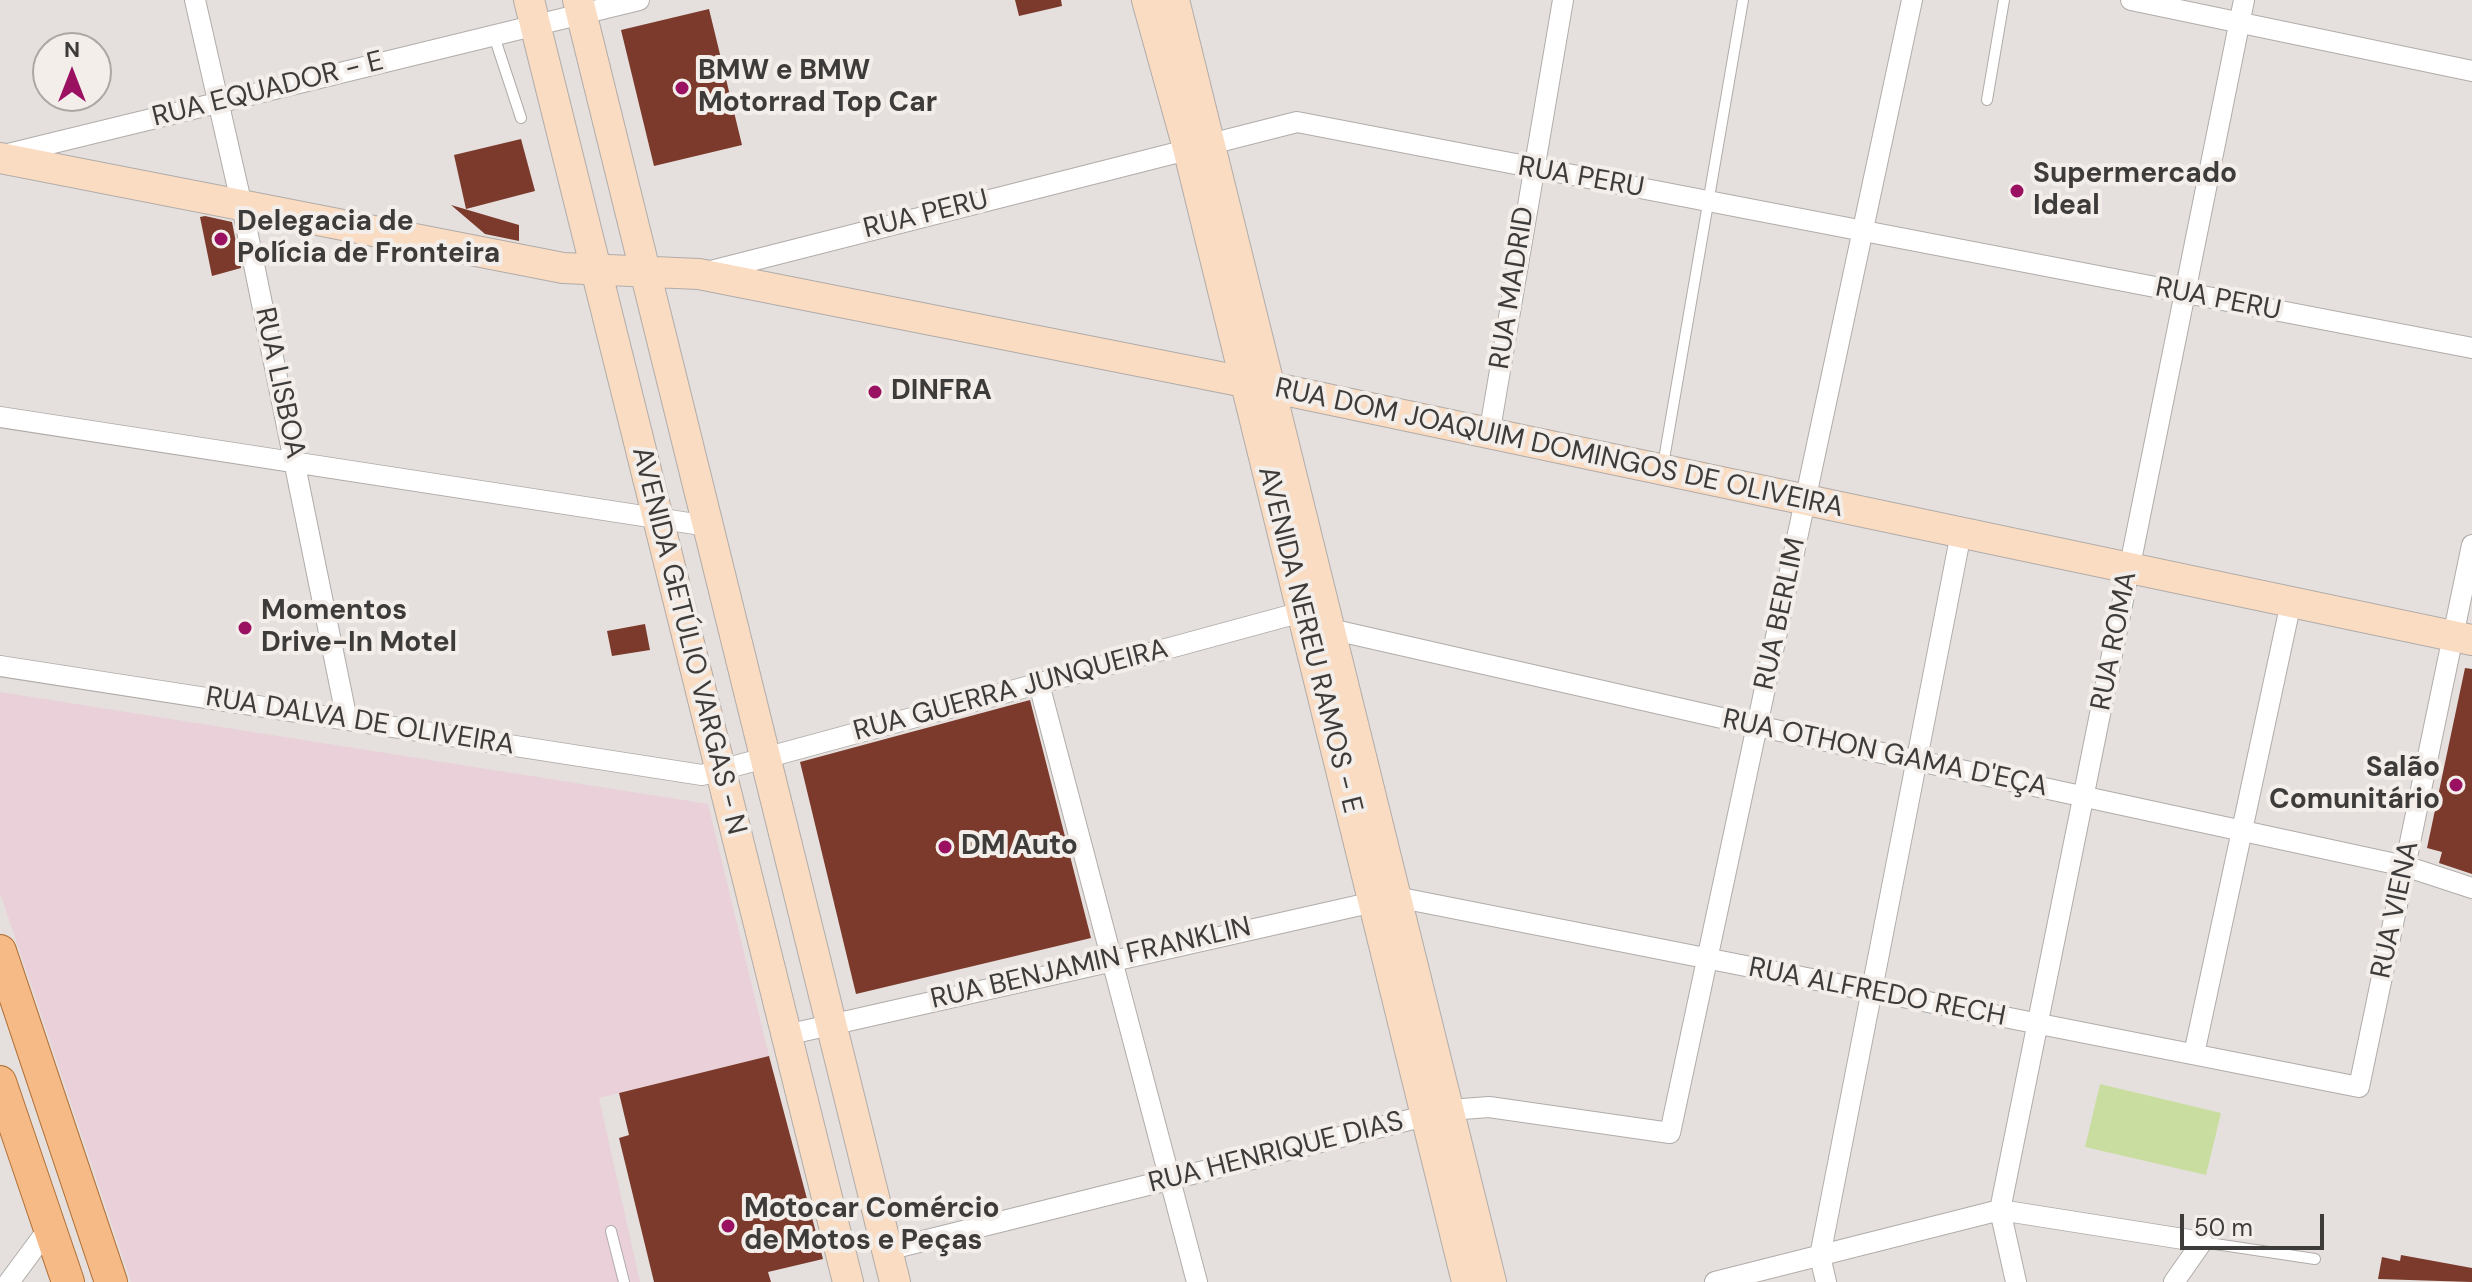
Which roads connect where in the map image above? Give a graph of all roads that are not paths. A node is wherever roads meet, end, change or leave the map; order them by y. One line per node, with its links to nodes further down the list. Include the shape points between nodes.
1 (195, 0): 17 (street, RUA LISBOA)
2 (639, 0): 11 (street, RUA EQUADOR - E)
3 (1147, 0): 19 (street, AVENIDA NEREU RAMOS - E)
4 (1174, 0): 19 (street, AVENIDA NEREU RAMOS - E)
5 (1563, 0): 21 (street, RUA MADRID)
6 (1743, 0): 22 (lane)
7 (1912, 0): 24 (street, RUA BERLIM)
8 (2004, 0): 16 (lane)
9 (2131, 0): 13 (street)
10 (2244, 0): 13 (street, RUA ROMA)
11 (580, 7): 12 (street, RUA EQUADOR - E); 25 (street, AVENIDA GETÚLIO VARGAS - N)
12 (533, 13): 14 (street, RUA EQUADOR - E); 26 (street, AVENIDA GETÚLIO VARGAS - N)
13 (2240, 23): 15 (street); 28 (street, RUA ROMA)
14 (494, 36): 17 (street, RUA EQUADOR - E); 18 (lane)
15 (2472, 71)
16 (1987, 100)
17 (218, 102): 20 (street, RUA EQUADOR - E); 23 (street, RUA LISBOA)
18 (521, 118)
19 (1199, 146): 21 (street, RUA PERU, via 1297,122); 27 (street, RUA PERU); 30 (street, AVENIDA NEREU RAMOS - E)
20 (0, 157): 23 (street, RUA DOM JOAQUIM DOMINGOS DE OLIVEIRA)
21 (1532, 170): 22 (street, RUA PERU); 32 (street, RUA MADRID)
22 (1707, 201): 24 (street, RUA PERU); 34 (lane)
23 (242, 206): 26 (street, RUA DOM JOAQUIM DOMINGOS DE OLIVEIRA); 33 (street, RUA LISBOA)
24 (1862, 231): 28 (street, RUA PERU); 35 (street, RUA BERLIM)
25 (644, 271): 26 (street, RUA DOM JOAQUIM DOMINGOS DE OLIVEIRA); 27 (street, RUA DOM JOAQUIM DOMINGOS DE OLIVEIRA); 38 (street, AVENIDA GETÚLIO VARGAS - N)
26 (597, 272): 37 (street, AVENIDA GETÚLIO VARGAS - N)
27 (699, 274): 30 (street, RUA DOM JOAQUIM DOMINGOS DE OLIVEIRA)
28 (2185, 293): 29 (street, RUA PERU); 41 (street, RUA ROMA)
29 (2472, 348)
30 (1258, 384): 32 (street, RUA DOM JOAQUIM DOMINGOS DE OLIVEIRA); 36 (street, AVENIDA NEREU RAMOS - E)
31 (0, 417): 33 (street)
32 (1489, 435): 34 (street, RUA DOM JOAQUIM DOMINGOS DE OLIVEIRA)
33 (296, 464): 37 (street); 48 (street, RUA LISBOA)
34 (1662, 471): 35 (street, RUA DOM JOAQUIM DOMINGOS DE OLIVEIRA)
35 (1805, 501): 39 (street, RUA DOM JOAQUIM DOMINGOS DE OLIVEIRA); 49 (street, RUA BERLIM)
36 (1289, 513): 43 (street, AVENIDA NEREU RAMOS - E); 44 (street, AVENIDA NEREU RAMOS - E)
37 (659, 521): 38 (street); 52 (street, AVENIDA GETÚLIO VARGAS - N)
38 (708, 526): 50 (street, AVENIDA GETÚLIO VARGAS - N)
39 (1961, 533): 41 (street, RUA DOM JOAQUIM DOMINGOS DE OLIVEIRA); 51 (street)
40 (2472, 545): 45 (street, RUA VIENA)
41 (2129, 568): 42 (street, RUA DOM JOAQUIM DOMINGOS DE OLIVEIRA); 53 (street, RUA ROMA)
42 (2291, 602): 45 (street, RUA DOM JOAQUIM DOMINGOS DE OLIVEIRA); 54 (street)
43 (1302, 612): 44 (street, RUA OTHON GAMA D'EÇA); 47 (street, RUA GUERRA JUNQUEIRA); 57 (street, AVENIDA NEREU RAMOS - E)
44 (1330, 629): 49 (street, RUA OTHON GAMA D'EÇA); 57 (street, AVENIDA NEREU RAMOS - E)
45 (2462, 638): 55 (street, RUA VIENA)
46 (0, 666): 48 (street, RUA DALVA DE OLIVEIRA)
47 (1039, 684): 50 (street, RUA GUERRA JUNQUEIRA); 60 (street)
48 (347, 720): 52 (street, RUA DALVA DE OLIVEIRA, via 702,775)
49 (1757, 726): 51 (street, RUA OTHON GAMA D'EÇA); 59 (street, RUA BERLIM)
50 (765, 758): 52 (street, RUA GUERRA JUNQUEIRA); 62 (street, AVENIDA GETÚLIO VARGAS - N)
51 (1916, 761): 53 (street, RUA OTHON GAMA D'EÇA); 61 (street)
52 (721, 771): 64 (street, AVENIDA GETÚLIO VARGAS - N)
53 (2083, 797): 54 (street, RUA OTHON GAMA D'EÇA); 63 (street, RUA ROMA)
54 (2242, 831): 55 (street, RUA OTHON GAMA D'EÇA); 65 (street)
55 (2405, 866): 56 (street, RUA OTHON GAMA D'EÇA); 67 (street, RUA VIENA)
56 (2472, 888)
57 (1385, 899): 59 (street, RUA ALFREDO RECH); 60 (street, RUA BENJAMIN FRANKLIN); 68 (street, AVENIDA NEREU RAMOS - E)
58 (0, 951): 70 (main road)
59 (1707, 960): 61 (street, RUA ALFREDO RECH); 69 (street, RUA BERLIM)
60 (1112, 961): 62 (street, RUA BENJAMIN FRANKLIN); 71 (street)
61 (1871, 992): 63 (street, RUA ALFREDO RECH); 78 (street)
62 (831, 1023): 64 (street, RUA BENJAMIN FRANKLIN); 77 (street, AVENIDA GETÚLIO VARGAS - N)
63 (2037, 1024): 65 (street, RUA ALFREDO RECH); 72 (street, RUA ROMA)
64 (786, 1035): 84 (street, AVENIDA GETÚLIO VARGAS - N)
65 (2194, 1054): 67 (street, RUA ALFREDO RECH)
66 (0, 1082): 70 (main road)
67 (2359, 1087)
68 (1437, 1112): 69 (street, RUA HENRIQUE DIAS, via 1489,1107); 71 (street, RUA HENRIQUE DIAS); 73 (street, AVENIDA NEREU RAMOS - E)
69 (1670, 1133)
70 (42, 1142): 74 (main road); 82 (main road)
71 (1172, 1179): 77 (street, RUA HENRIQUE DIAS); 86 (street)
72 (2000, 1210): 76 (street); 78 (street); 91 (street, RUA ROMA)
73 (1465, 1223): 87 (street, AVENIDA NEREU RAMOS - E); 88 (street, AVENIDA NEREU RAMOS - E)
74 (49, 1228): 80 (street); 81 (main road)
75 (611, 1231): 83 (lane)
76 (2202, 1242): 79 (lane); 92 (street)
77 (887, 1250): 85 (street, AVENIDA GETÚLIO VARGAS - N)
78 (1820, 1256): 89 (street); 90 (street)
79 (2315, 1259)
80 (9, 1282)
81 (68, 1282)
82 (111, 1282)
83 (624, 1282)
84 (848, 1282)
85 (895, 1282)
86 (1197, 1282)
87 (1467, 1282)
88 (1491, 1282)
89 (1715, 1282)
90 (1826, 1282)
91 (2016, 1282)
92 (2174, 1282)

